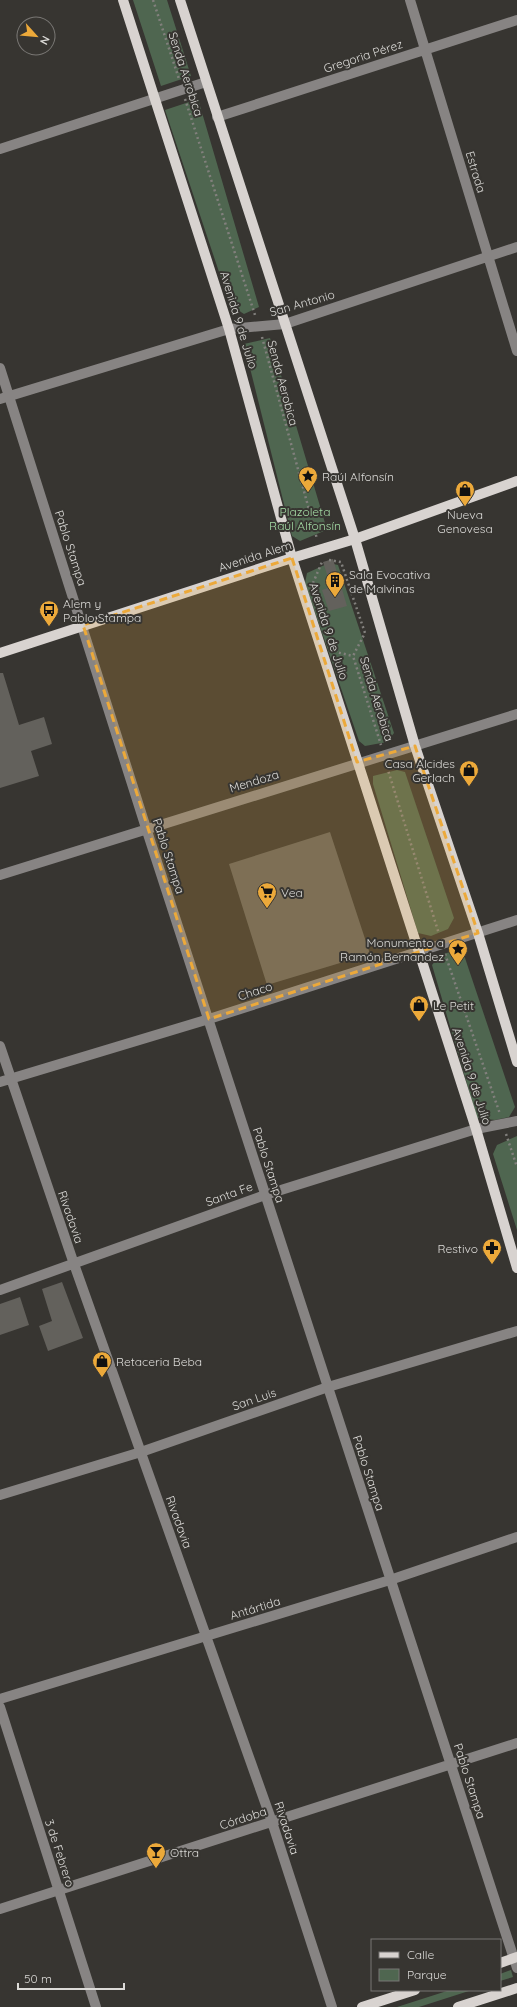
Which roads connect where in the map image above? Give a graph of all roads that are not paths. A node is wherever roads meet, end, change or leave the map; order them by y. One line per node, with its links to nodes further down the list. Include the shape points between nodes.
1 (123, 0): 7 (main road, Avenida 9 de Julio)
2 (180, 0): 6 (main road)
3 (410, 0): 5 (street, Estrada)
4 (517, 20): 5 (street, Gregoria Pérez)
5 (426, 49): 8 (street, Gregoria Pérez); 11 (street, Estrada)
6 (206, 82): 7 (street); 8 (main road)
7 (155, 99): 9 (street); 13 (main road, Avenida 9 de Julio)
8 (217, 117): 12 (main road)
9 (0, 149)
10 (517, 247): 11 (street, San Antonio)
11 (488, 256): 12 (street, San Antonio); 14 (street, Estrada)
12 (285, 324): 13 (street, San Antonio); 18 (main road)
13 (229, 329): 16 (street, San Antonio); 19 (main road, Avenida 9 de Julio)
14 (517, 351)
15 (0, 368): 16 (street, Pablo Stampa)
16 (4, 398): 20 (street, Pablo Stampa)
17 (517, 481): 18 (main road, Avenida Alem)
18 (355, 539): 19 (main road, Avenida Alem, via 322,555); 23 (main road)
19 (292, 558): 20 (main road, Avenida Alem); 24 (main road, Avenida 9 de Julio)
20 (83, 626): 21 (main road, Avenida Alem); 25 (street, Pablo Stampa)
21 (0, 653)
22 (517, 714): 23 (street, Mendoza)
23 (415, 746): 24 (street, Mendoza); 28 (main road)
24 (357, 762): 25 (street, Mendoza); 29 (main road, Avenida 9 de Julio)
25 (146, 828): 26 (street, Mendoza); 30 (street, Pablo Stampa)
26 (0, 875)
27 (517, 920): 28 (street, Chaco)
28 (478, 933): 29 (street, Chaco); 32 (main road)
29 (418, 952): 30 (street, Chaco); 36 (main road, Avenida 9 de Julio)
30 (209, 1019): 33 (street, Chaco); 37 (street, Pablo Stampa)
31 (0, 1046): 33 (street, Rivadavia)
32 (517, 1062)
33 (10, 1078): 34 (street, Chaco); 38 (street, Rivadavia)
34 (0, 1082)
35 (517, 1121): 36 (street, Santa Fe)
36 (476, 1129): 37 (street, Santa Fe); 39 (main road, Avenida 9 de Julio)
37 (265, 1195): 38 (street, Santa Fe); 42 (street, Pablo Stampa)
38 (74, 1264): 40 (street, Santa Fe); 43 (street, Rivadavia)
39 (517, 1268)
40 (0, 1290)
41 (517, 1331): 42 (street, San Luis)
42 (328, 1387): 43 (street, San Luis); 46 (street, Pablo Stampa)
43 (141, 1452): 44 (street, San Luis); 47 (street, Rivadavia)
44 (0, 1495)
45 (517, 1537): 46 (street, Antártida)
46 (390, 1580): 47 (street, Antártida); 51 (street, Pablo Stampa)
47 (206, 1636): 48 (street, Antártida); 52 (street, Rivadavia)
48 (0, 1699)
49 (0, 1707): 53 (street, 3 de Febrero)
50 (517, 1743): 51 (street, Córdoba)
51 (451, 1765): 52 (street, Córdoba); 55 (street, Pablo Stampa)
52 (272, 1822): 53 (street, Córdoba); 60 (street, Rivadavia)
53 (59, 1891): 54 (street, Córdoba); 59 (street, 3 de Febrero)
54 (0, 1909)
55 (516, 1961): 56 (main road)
56 (501, 1963)
57 (517, 1988): 62 (main road)
58 (412, 1991): 61 (main road)
59 (96, 2007)
60 (332, 2007)
61 (362, 2007)
62 (458, 2007)

